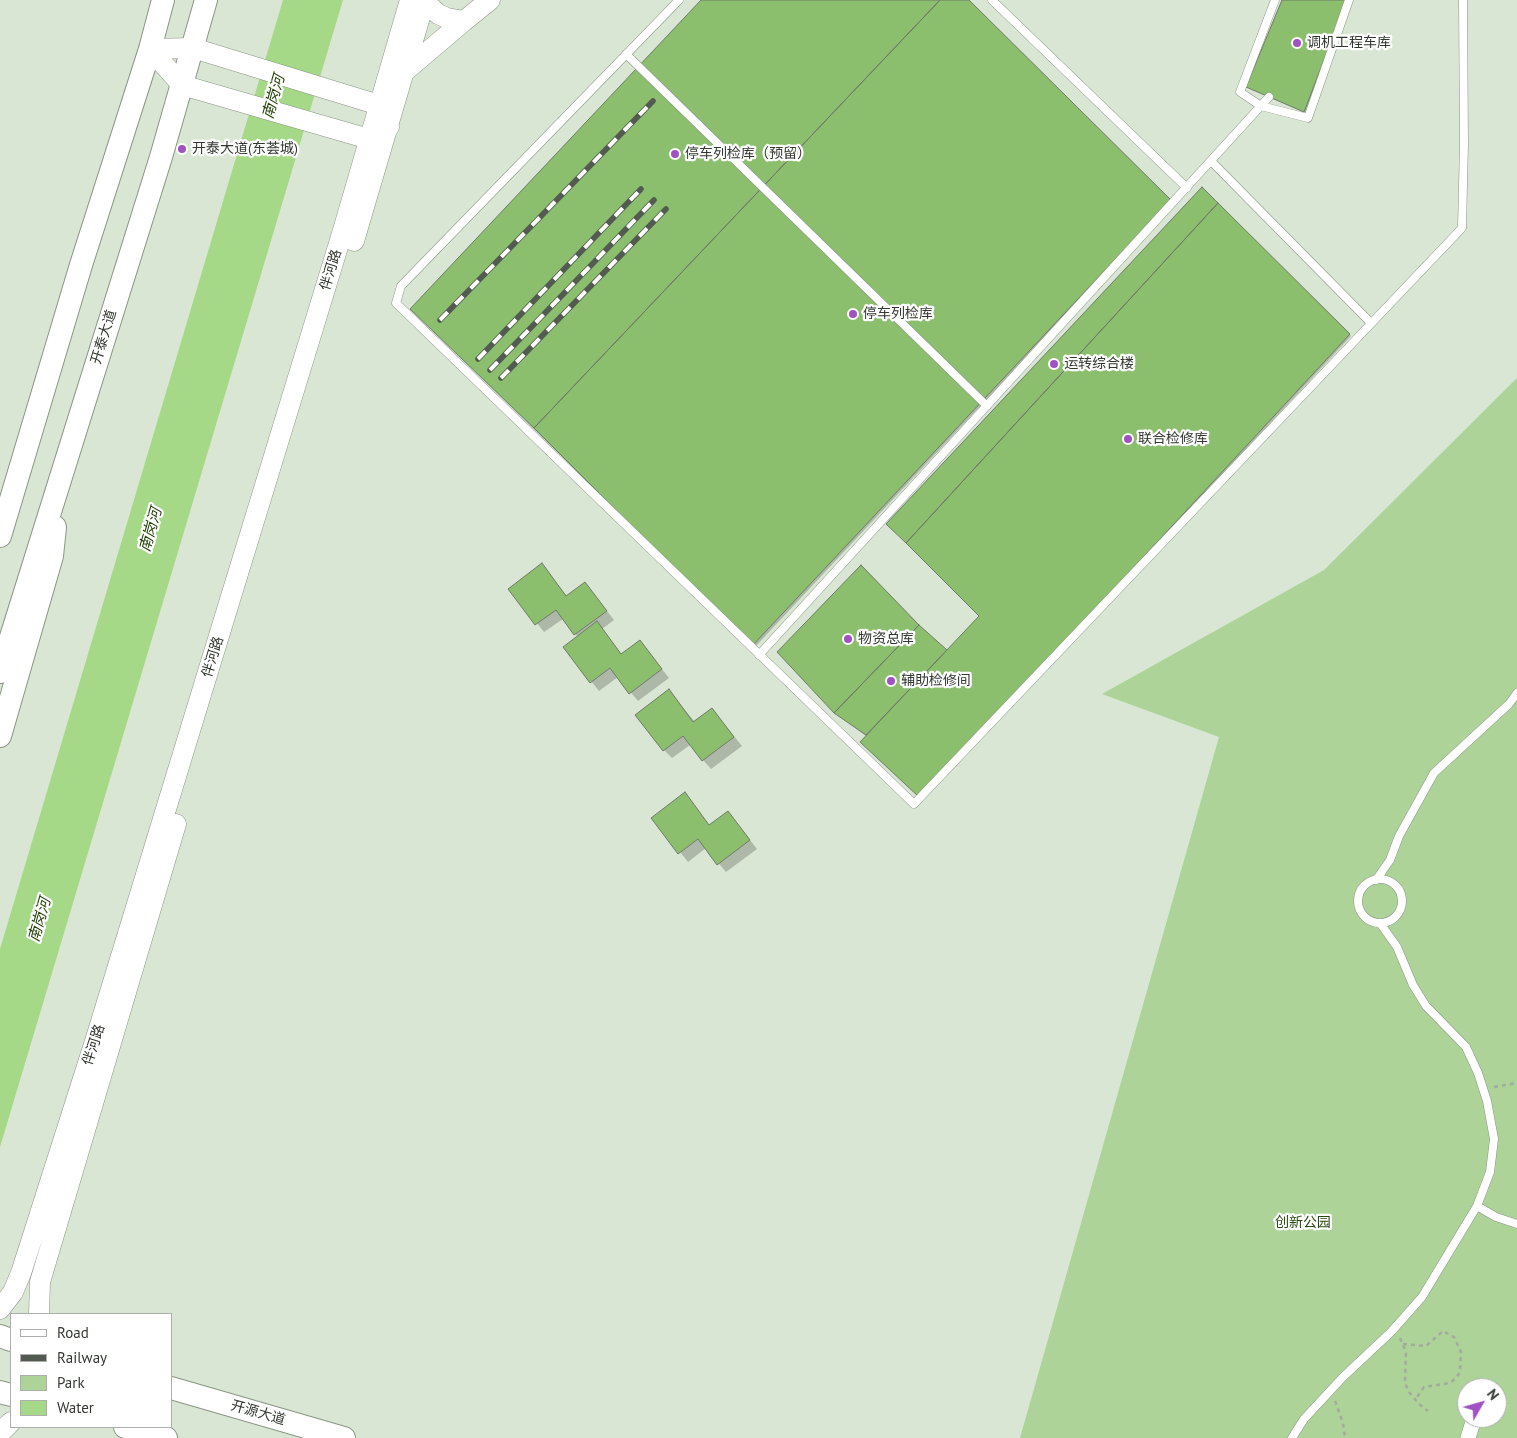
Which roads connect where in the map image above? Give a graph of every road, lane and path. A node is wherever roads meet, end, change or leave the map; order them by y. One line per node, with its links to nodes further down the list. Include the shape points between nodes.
1 (163, 0): 12 (main road)
2 (206, 0): 11 (main road, 开泰大道)
3 (490, 0): 10 (street)
4 (679, 0): 13 (lane)
5 (992, 0): 22 (lane)
6 (1275, 0): 18 (lane, via 1240,92)
7 (1349, 0): 18 (lane, via 1308,118)
8 (1463, 0): 23 (lane, via 1462,228)
9 (420, 1): 10 (street, via 438,14); 14 (street, 伴河路); 17 (street, 伴河路)
10 (464, 21): 14 (street)
11 (193, 48): 12 (street); 15 (main road, 开泰大道); 17 (street)
12 (150, 49): 15 (street); 25 (main road)
13 (626, 54): 24 (lane); 29 (lane, via 401,286 396,303)
14 (405, 70): 19 (street, 伴河路)
15 (182, 85): 20 (street); 26 (main road, 开泰大道)
16 (1269, 97): 18 (lane)
17 (379, 105): 19 (street); 20 (street, 伴河路)
18 (1261, 106): 21 (lane)
19 (388, 127): 20 (street); 40 (street, 伴河路, via 70,1176 40,1282)
20 (370, 139): 39 (street, 伴河路, via 96,1038 21,1273 13,1292)
21 (1211, 161): 22 (lane); 23 (lane)
22 (1187, 188): 24 (lane)
23 (1371, 323): 29 (lane, via 914,804)
24 (987, 406): 29 (lane)
25 (22, 463): 27 (main road); 28 (main road)
26 (59, 482): 30 (main road, 开泰大道); 32 (main road, via 52,556)
27 (0, 501)
28 (0, 536)
29 (759, 655)
30 (0, 672)
31 (1517, 693): 33 (lane, via 1434,773 1399,836 1390,860)
32 (0, 736)
33 (1376, 880): 34 (lane, via 1364,886 1358,900 1362,913 1373,922); 34 (lane, via 1390,882 1400,892 1401,899 1401,906 1393,918)
34 (1380, 923): 36 (lane, via 1397,947 1426,1006 1466,1047)
35 (1517, 1083): 36 (path)
36 (1483, 1089): 37 (lane, via 1494,1139 1490,1172)
37 (1477, 1206): 38 (lane, via 1496,1218); 41 (lane, via 1422,1297)
38 (1517, 1224)
39 (0, 1309)
40 (39, 1313)
41 (1395, 1328): 42 (path); 44 (lane)
42 (1403, 1344): 45 (path, via 1406,1352 1405,1382); 45 (path, via 1426,1346 1443,1331 1454,1337 1461,1352 1460,1372 1456,1378 1450,1383 1424,1387)
43 (172, 1388): 51 (main road, 开源大道)
44 (1329, 1391): 52 (lane); 53 (path, via 1338,1408)
45 (1415, 1400): 46 (path)
46 (1428, 1410)
47 (10, 1423): 49 (street)
48 (129, 1428): 50 (main road)
49 (0, 1433)
50 (166, 1438)
51 (344, 1438)
52 (1292, 1438)
53 (1346, 1438)

